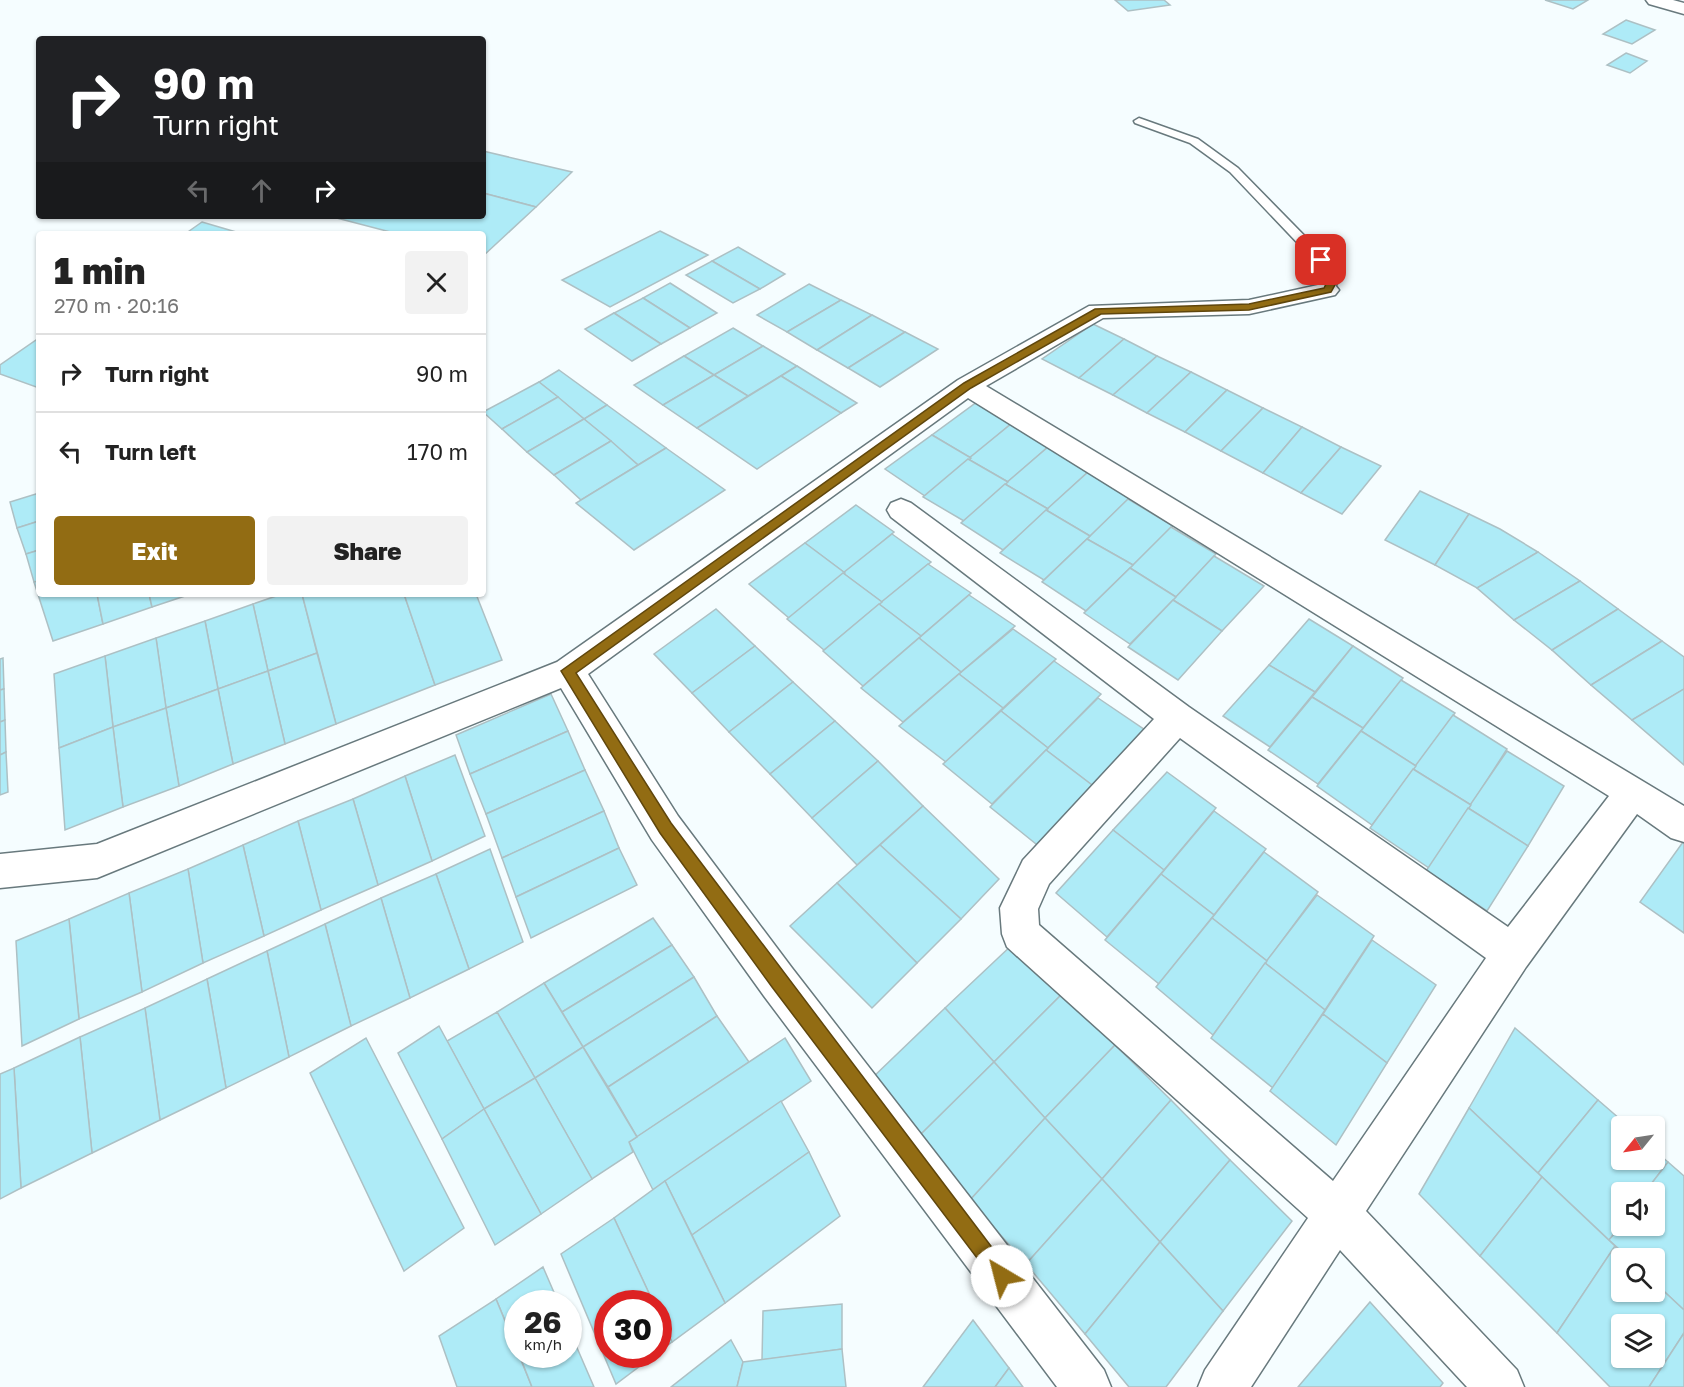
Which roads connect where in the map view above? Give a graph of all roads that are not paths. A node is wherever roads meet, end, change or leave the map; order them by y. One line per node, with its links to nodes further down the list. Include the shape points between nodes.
1 (1655, 0): 2 (street)
2 (1684, 9)
3 (1138, 121): 4 (lane, via 1194,141 1234,170 1335,276)
4 (1327, 290): 5 (street, via 1249,307 1098,311)
5 (967, 386): 7 (street); 9 (street)
6 (901, 510): 8 (street)
7 (568, 671): 11 (street, via 97,861); 14 (street, via 665,828)
8 (1177, 717): 12 (street); 13 (street, via 1036,872 1019,908 1022,934)
9 (1633, 792): 10 (street); 12 (street)
10 (1684, 826)
11 (0, 871)
12 (1512, 953): 13 (street)
13 (1338, 1215): 15 (street); 16 (street)
14 (1087, 1387)
15 (1222, 1387)
16 (1500, 1387)

